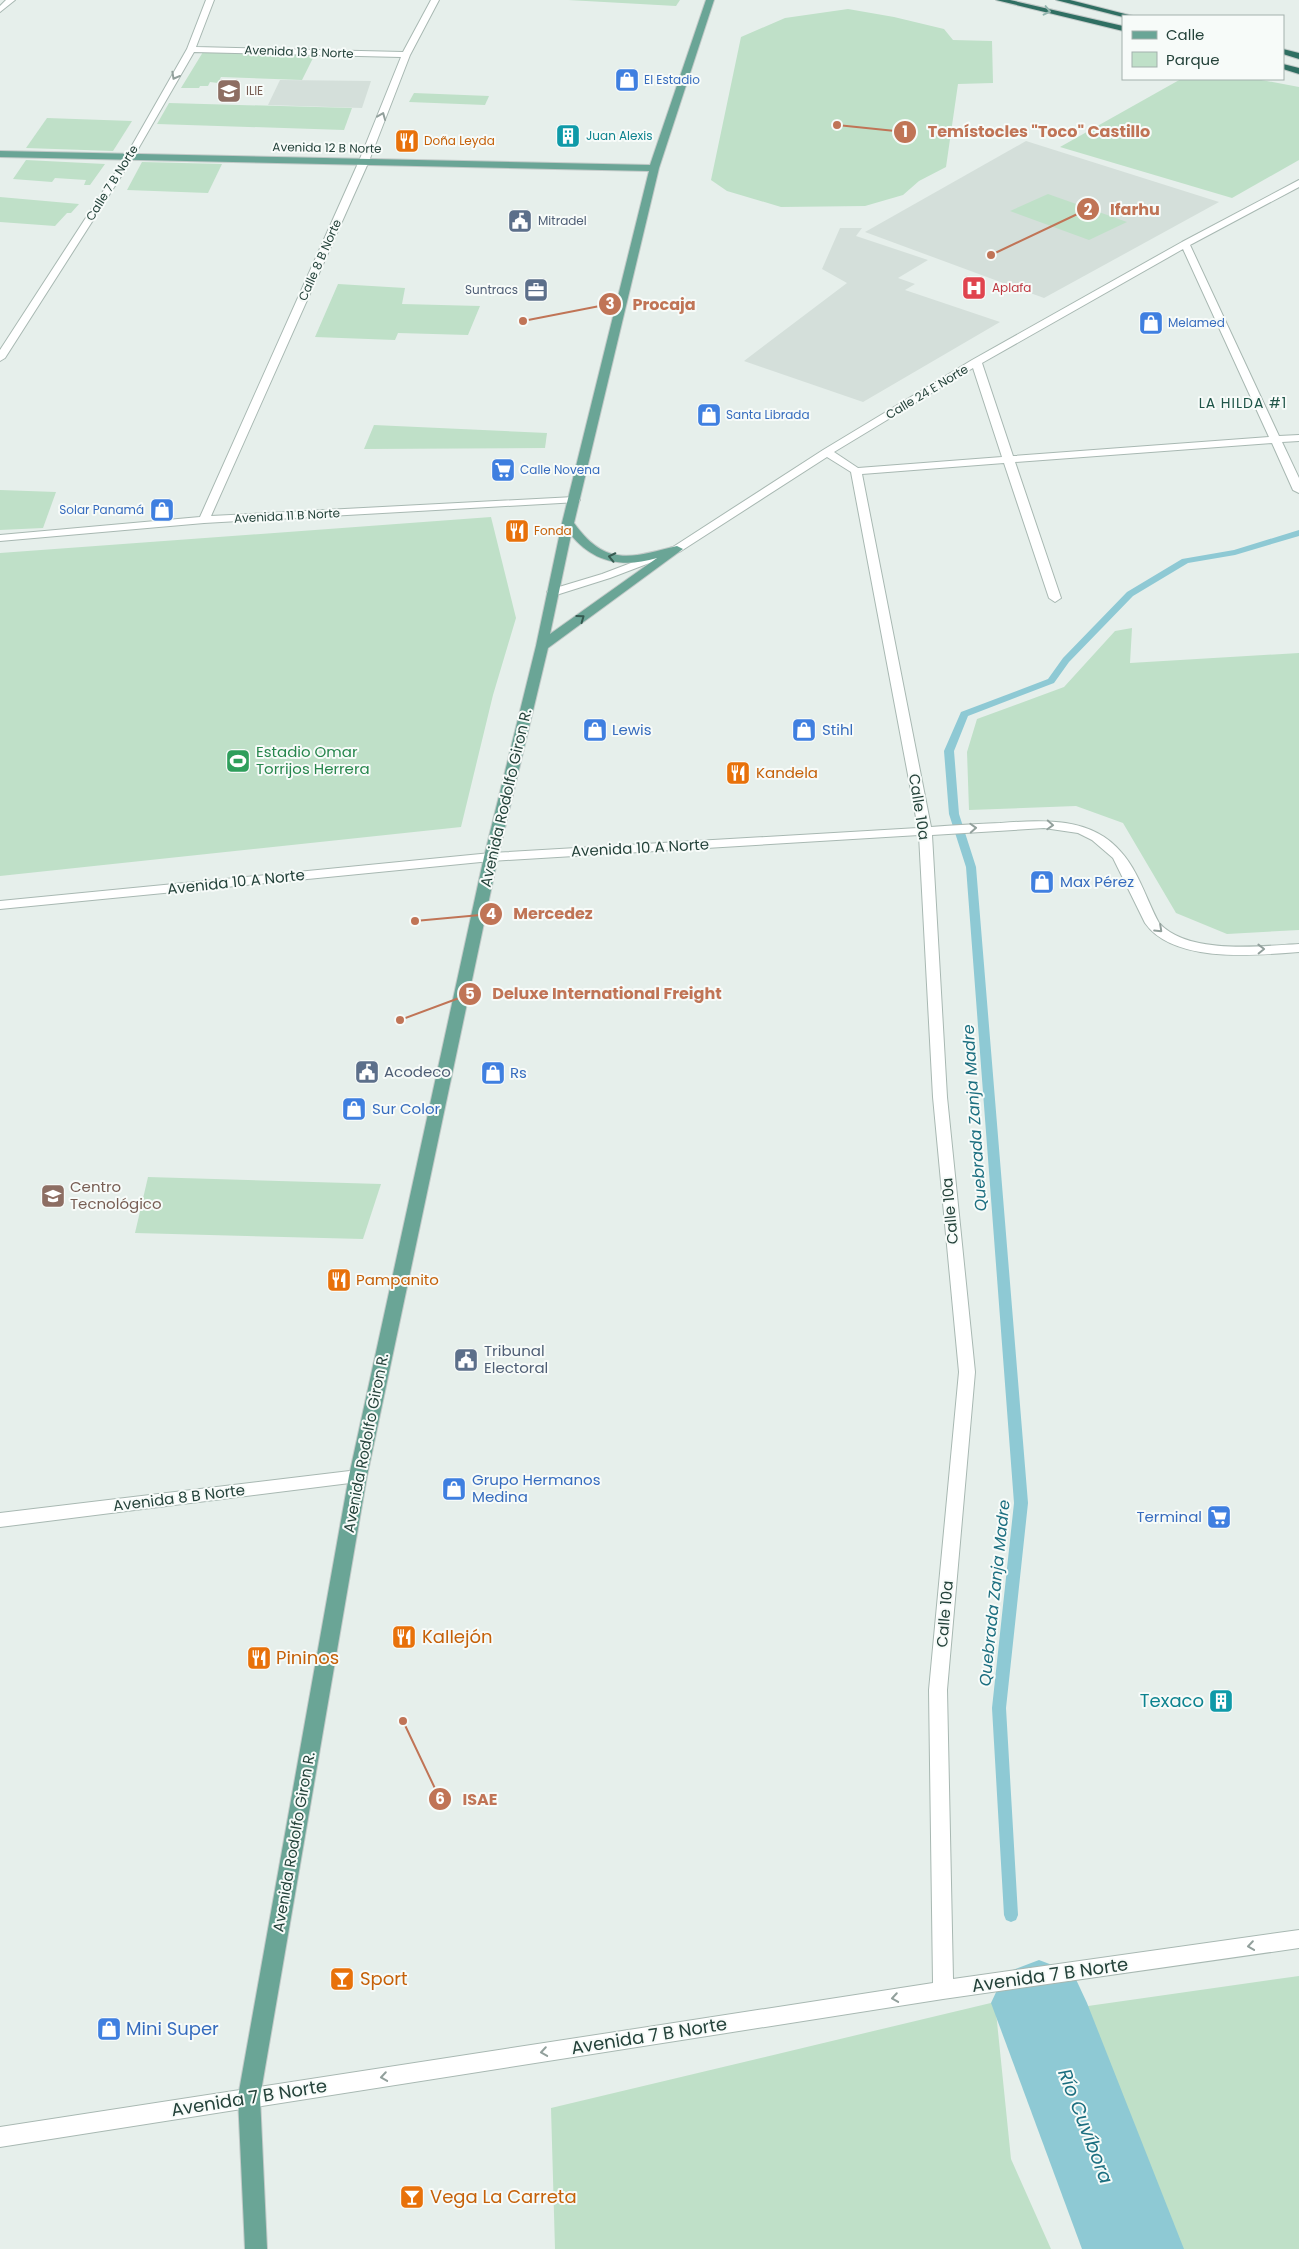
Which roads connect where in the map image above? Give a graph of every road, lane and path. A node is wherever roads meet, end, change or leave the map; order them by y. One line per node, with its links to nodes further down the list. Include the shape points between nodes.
1 (11, 0): 7 (street)
2 (210, 0): 10 (street, Calle 7 B Norte)
3 (435, 0): 14 (street, Calle 8 B Norte)
4 (710, 0): 25 (main road)
5 (1000, 0): 9 (highway, one-way to 9)
6 (1060, 0): 8 (highway)
7 (0, 10)
8 (1125, 15)
9 (1122, 29)
10 (191, 49): 14 (street, Avenida 13 B Norte); 23 (street, Calle 7 B Norte, one-way to 23)
11 (1299, 50): 12 (highway)
12 (1284, 52)
13 (1284, 52): 15 (highway)
14 (406, 55): 24 (street, Calle 8 B Norte, one-way to 14)
15 (1299, 56)
16 (1284, 62): 17 (highway)
17 (1299, 65)
18 (1284, 67): 19 (highway)
19 (1299, 71)
20 (1284, 73): 21 (highway)
21 (1299, 76)
22 (0, 154): 23 (main road, Avenida 12 B Norte)
23 (130, 156): 24 (main road, Avenida 12 B Norte); 28 (street, Calle 7 B Norte)
24 (364, 161): 25 (main road, Avenida 12 B Norte); 37 (street, Calle 8 B Norte)
25 (654, 168): 36 (main road)
26 (1299, 183): 27 (street, Calle 24 E Norte)
27 (1185, 244): 29 (street, Calle 24 E Norte); 31 (street)
28 (0, 358)
29 (976, 362): 32 (street, Calle 24 E Norte); 33 (street)
30 (1299, 438): 31 (street)
31 (1276, 440): 33 (street); 35 (street)
32 (827, 452): 34 (street); 40 (street, Calle 24 E Norte)
33 (1007, 461): 34 (street); 42 (street)
34 (856, 471): 44 (street, Calle 10a)
35 (1299, 490)
36 (574, 500): 37 (street, Avenida 11 B Norte); 38 (main road)
37 (204, 520): 39 (street, Avenida 11 B Norte)
38 (568, 523): 40 (main road, one-way to 38, via 633,560 614,558 587,547); 41 (main road, Avenida Rodolfo Giron R.)
39 (0, 538)
40 (677, 549): 41 (street, Calle 24 E Norte); 43 (main road, one-way to 40)
41 (554, 592): 43 (main road, Avenida Rodolfo Giron R.)
42 (1055, 598)
43 (542, 646): 45 (main road, Avenida Rodolfo Giron R.)
44 (925, 831): 45 (street, Avenida 10 A Norte); 47 (street, Avenida 10 A Norte, one-way to 47, via 1065,826 1101,839 1112,847 1126,866 1154,926 1160,932 1200,947 1223,950); 51 (street, Calle 10a, via 940,1096 967,1372 938,1690)
45 (492, 857): 46 (street, Avenida 10 A Norte); 48 (main road, Avenida Rodolfo Giron R.)
46 (0, 905)
47 (1299, 948)
48 (358, 1476): 49 (street, Avenida 8 B Norte); 52 (main road, Avenida Rodolfo Giron R.)
49 (0, 1520)
50 (1299, 1940): 51 (street, Avenida 7 B Norte, one-way to 51)
51 (944, 1990): 52 (street, Avenida 7 B Norte, one-way to 52)
52 (249, 2097): 53 (street, Avenida 7 B Norte); 54 (main road, Avenida Rodolfo Giron R.)
53 (0, 2137)
54 (256, 2249)

